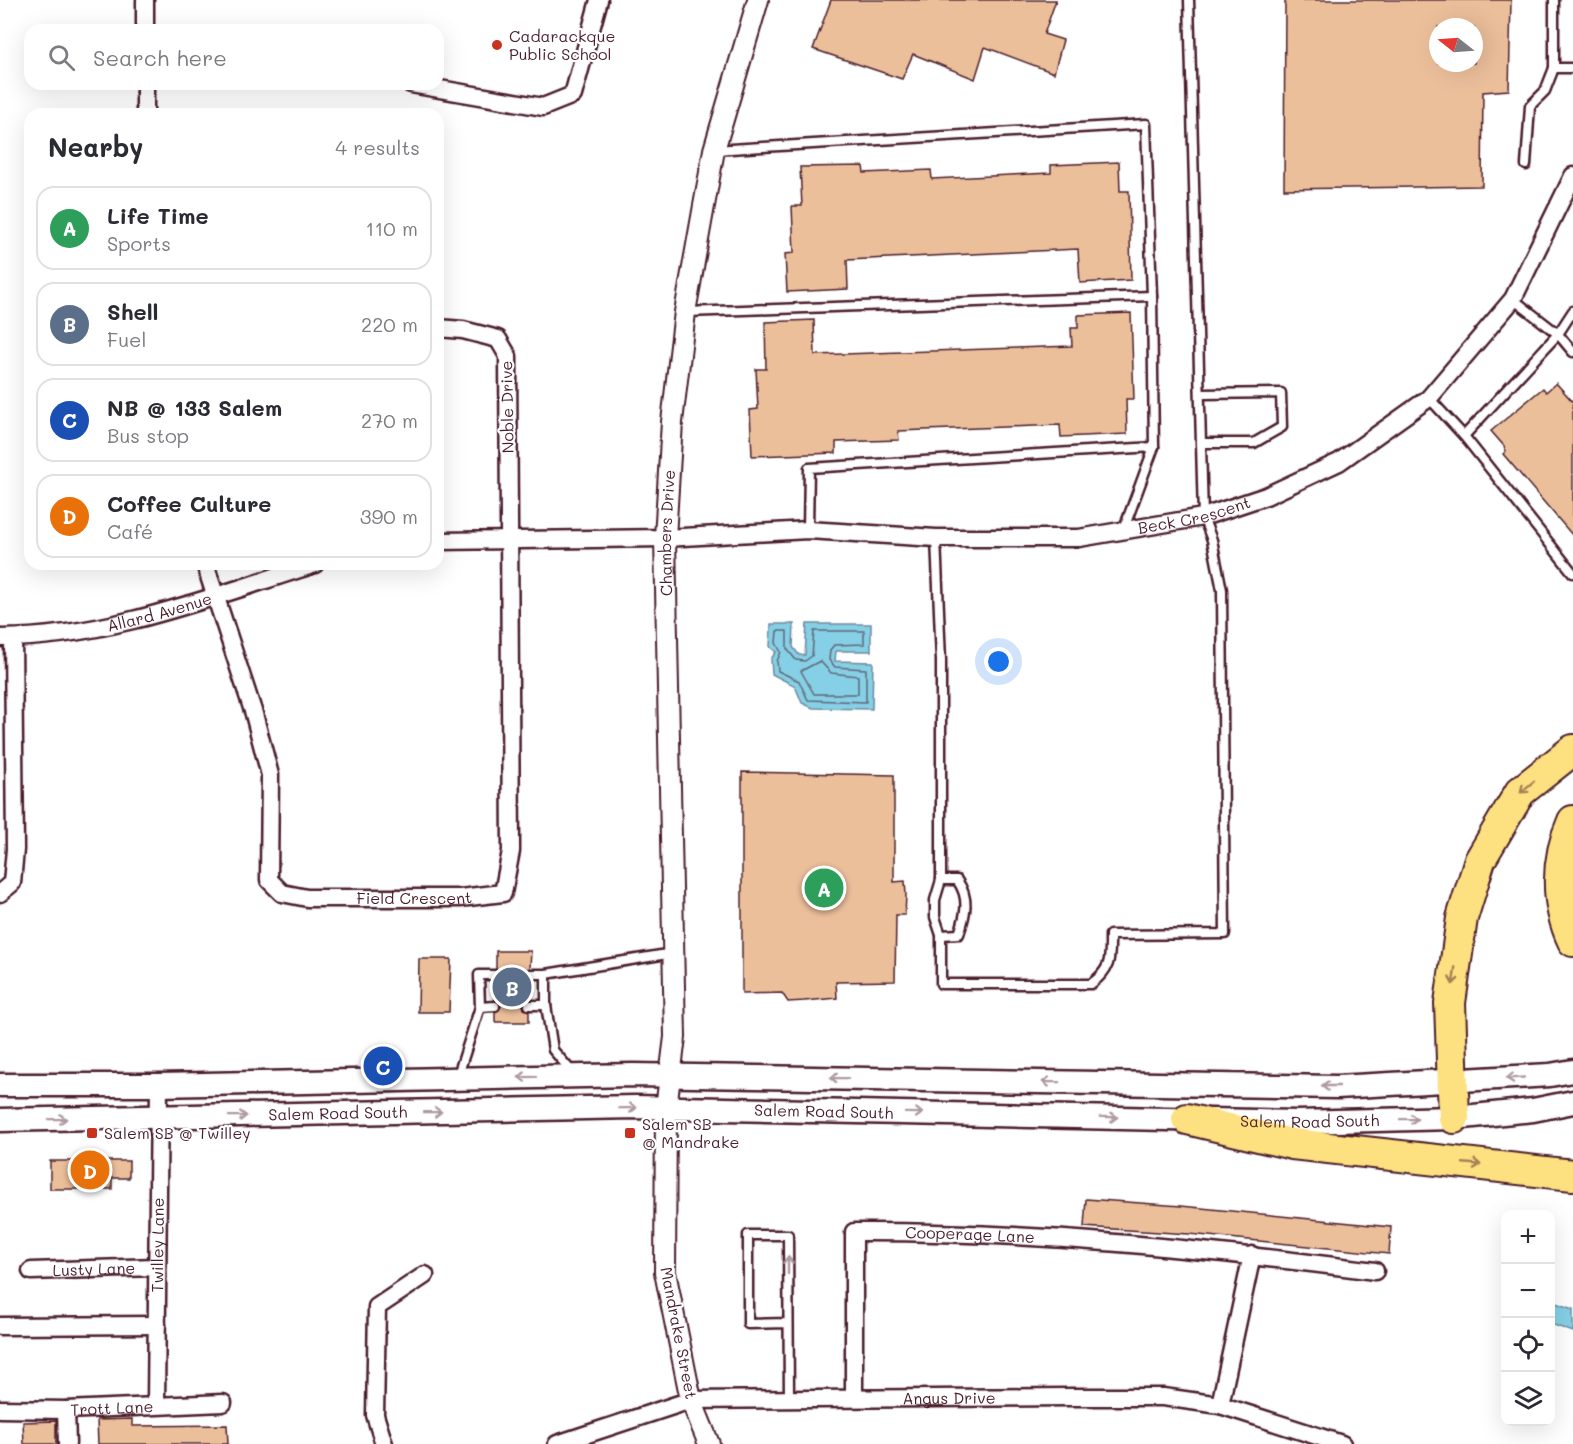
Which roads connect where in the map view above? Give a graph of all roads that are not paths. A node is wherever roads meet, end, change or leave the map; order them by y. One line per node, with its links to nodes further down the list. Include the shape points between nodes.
1 (145, 0): 6 (street)
2 (599, 0): 10 (street, via 573,95 543,107)
3 (758, 0): 12 (street, Chambers Drive)
4 (1189, 0): 22 (lane)
5 (1554, 0): 7 (lane)
6 (145, 24)
7 (1554, 68): 8 (lane); 13 (lane, via 1545,91 1530,106)
8 (1573, 68)
9 (145, 90): 11 (street)
10 (444, 90)
11 (146, 108)
12 (714, 150): 15 (lane, via 1146,124); 18 (street, Chambers Drive)
13 (1526, 165)
14 (1573, 176): 16 (street, Beck Crescent)
15 (1152, 296): 18 (lane); 26 (lane)
16 (1513, 299): 20 (lane); 23 (street, Beck Crescent)
17 (1573, 311): 20 (lane)
18 (686, 312): 30 (street, Chambers Drive, via 672,422)
19 (444, 328): 31 (street, Noble Drive, via 498,339 508,356)
20 (1558, 334): 21 (lane); 24 (lane)
21 (1573, 352)
22 (1201, 394): 25 (lane); 25 (lane, via 1281,393 1282,405 1282,428 1254,443)
23 (1429, 398): 24 (lane); 27 (street, Beck Crescent, via 1339,462 1266,496)
24 (1464, 436): 36 (lane)
25 (1202, 443): 27 (lane)
26 (1154, 447): 28 (lane, via 809,468); 29 (lane)
27 (1203, 517): 29 (street, Beck Crescent); 43 (lane, via 1222,590 1225,934 1110,935 1106,973 1091,984 941,984)
28 (808, 530): 30 (street, Beck Crescent); 32 (street, Beck Crescent)
29 (1122, 531): 32 (street, Beck Crescent, via 1079,538)
30 (665, 537): 31 (street); 45 (street, Chambers Drive)
31 (507, 538): 33 (street); 37 (street, Field Crescent, via 511,850 503,893 460,898 307,898 282,893 269,880 270,775)
32 (936, 538): 41 (lane, via 941,661)
33 (444, 541)
34 (207, 570): 37 (street)
35 (296, 570): 37 (street, Allard Avenue)
36 (1573, 573)
37 (216, 595): 38 (street, Allard Avenue, via 92,629)
38 (6, 638): 42 (street, via 15,849 12,883)
39 (1573, 750): 57 (highway, one-way to 57, via 1520,792 1480,860 1462,918 1450,1003)
40 (1573, 821): 44 (highway, via 1559,874 1564,917)
41 (941, 880): 43 (lane, via 935,900); 43 (lane, via 957,880 967,901 959,934)
42 (0, 892)
43 (941, 934)
44 (1573, 941)
45 (675, 953): 47 (lane); 54 (street, Chambers Drive, via 675,1037)
46 (530, 974): 47 (lane)
47 (546, 974): 50 (lane)
48 (496, 975): 52 (lane, via 479,975)
49 (530, 1005): 50 (lane)
50 (546, 1005): 55 (lane, via 554,1050)
51 (495, 1006): 52 (lane)
52 (480, 1007): 56 (lane)
53 (1573, 1071): 57 (main road, Salem Road South, one-way to 57)
54 (670, 1075): 55 (main road, Salem Road South); 57 (main road, Salem Road South, one-way to 54, via 1337,1087); 61 (street, Mandrake Street)
55 (576, 1076): 56 (main road, Salem Road South, one-way to 56)
56 (457, 1078): 59 (main road, Salem Road South)
57 (1452, 1081): 63 (highway)
58 (0, 1085): 59 (main road, Salem Road South)
59 (159, 1085): 62 (street, Twilley Lane)
60 (1573, 1102): 63 (main road, Salem Road South)
61 (666, 1108): 62 (main road, Salem Road South, one-way to 61); 64 (main road, Salem Road South, one-way to 64); 77 (street, Mandrake Street, via 665,1272)
62 (159, 1118): 65 (main road, Salem Road South, one-way to 62); 68 (street, Twilley Lane)
63 (1454, 1118): 64 (main road, Salem Road South, one-way to 63, via 1297,1122)
64 (1186, 1119): 66 (highway, one-way to 66, via 1292,1144)
65 (0, 1120)
66 (1573, 1175)
67 (1252, 1255): 70 (street, Cooperage Lane); 76 (street, Cooperage Lane, via 1061,1237 854,1232); 79 (street)
68 (156, 1267): 69 (street, Lusty Lane); 73 (street, Twilley Lane)
69 (31, 1271)
70 (1375, 1271)
71 (425, 1275): 84 (street, via 377,1308 375,1415)
72 (788, 1323): 72 (lane, one-way to 72, via 788,1235 748,1235 748,1324); 75 (lane)
73 (157, 1325): 74 (street); 80 (street, Twilley Lane)
74 (0, 1326)
75 (789, 1398): 76 (street, Angus Drive); 77 (street, Angus Drive)
76 (854, 1398): 79 (street, Angus Drive, via 1163,1397)
77 (691, 1400): 85 (street, Angus Drive); 86 (street, Mandrake Street)
78 (224, 1402): 80 (street, Trott Lane)
79 (1220, 1405): 87 (street, Angus Drive)
80 (156, 1406): 82 (street, Trott Lane)
81 (0, 1409): 82 (street, Trott Lane)
82 (66, 1410): 83 (street)
83 (67, 1444)
84 (384, 1444)
85 (557, 1444)
86 (709, 1444)
87 (1342, 1444)

